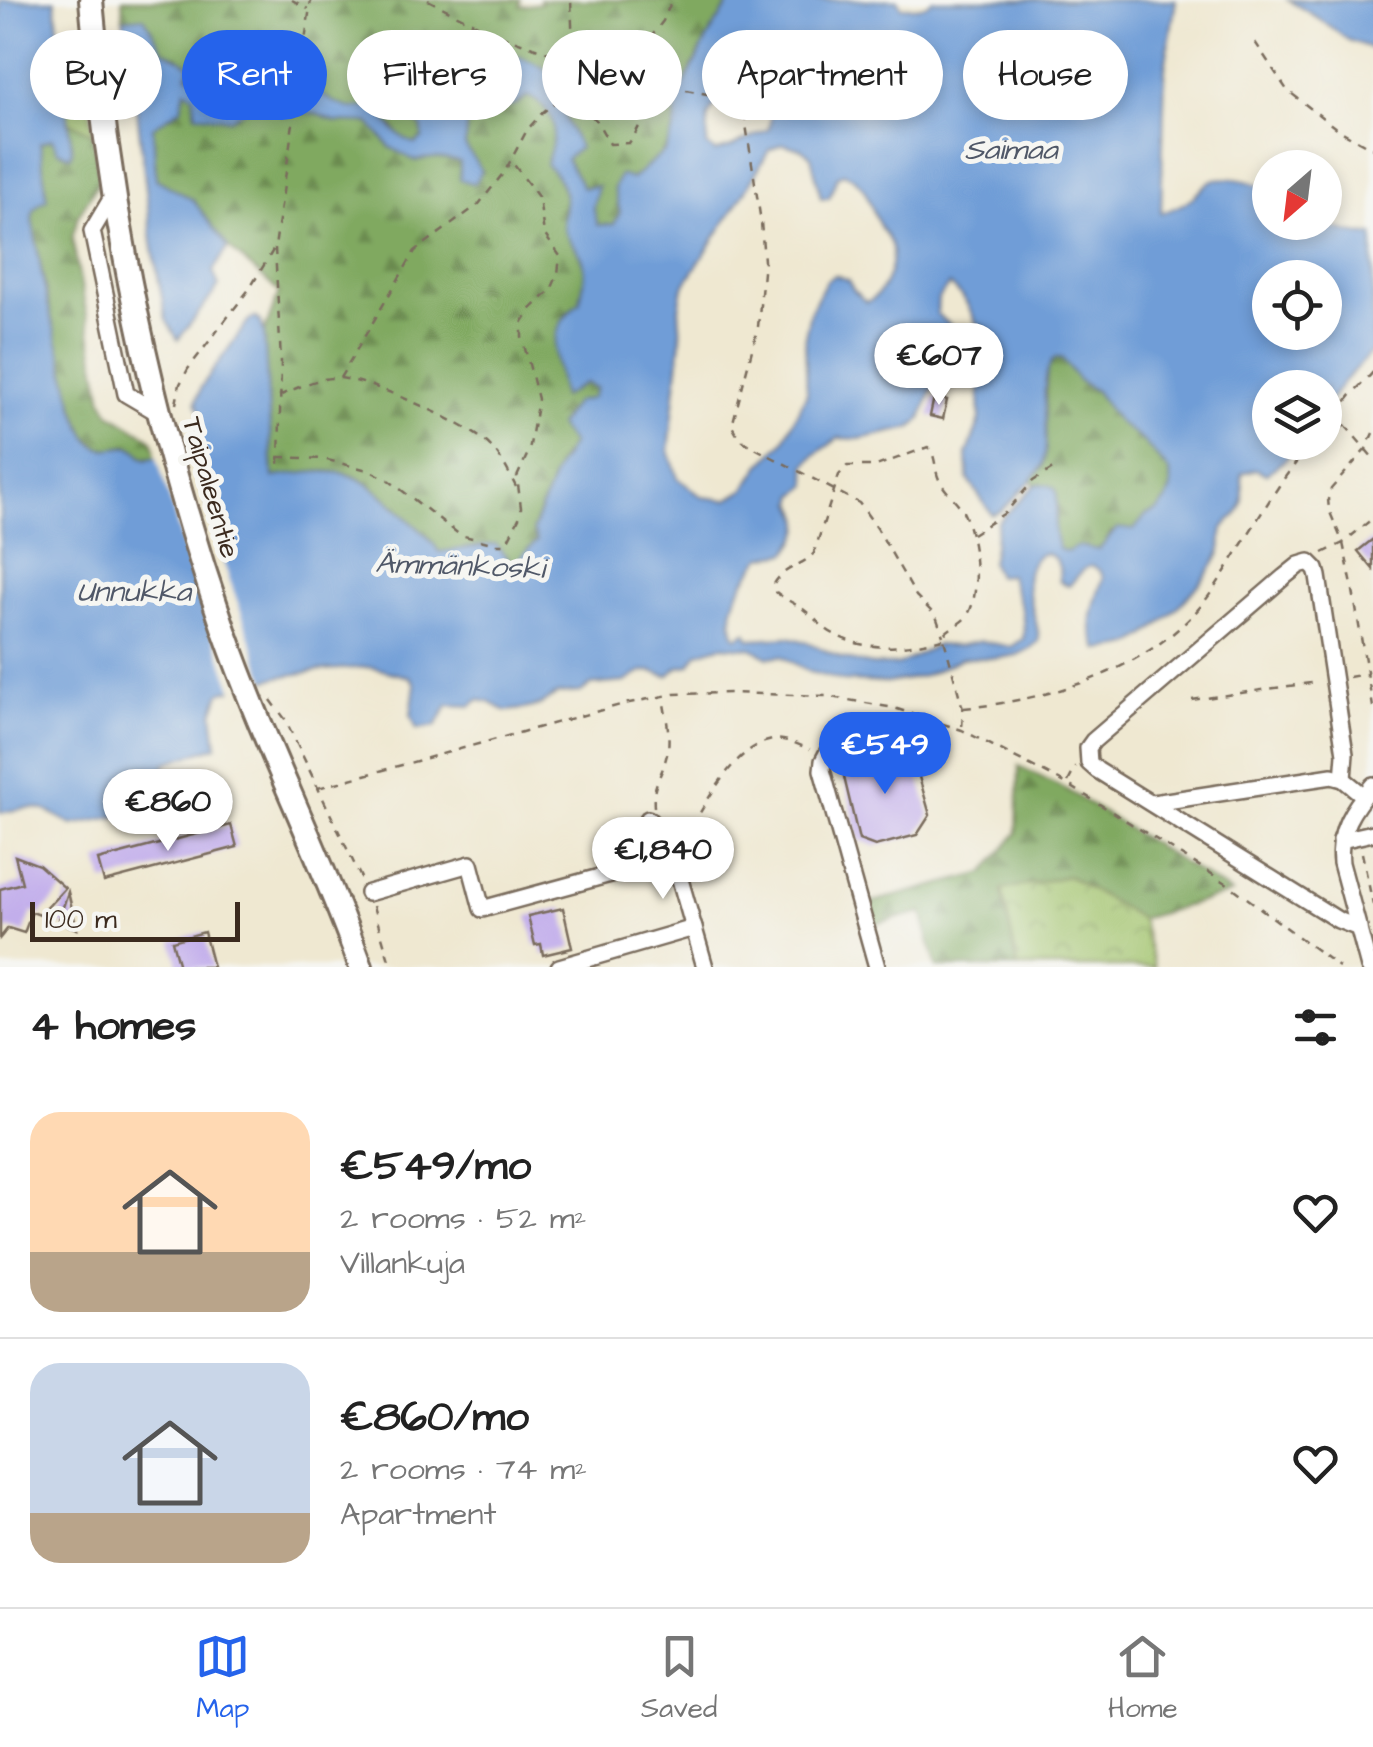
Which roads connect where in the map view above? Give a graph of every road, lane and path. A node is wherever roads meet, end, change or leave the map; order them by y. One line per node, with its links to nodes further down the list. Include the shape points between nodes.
1 (91, 0): 22 (highway, Taipaleentie, via 114,194)
2 (292, 0): 7 (path)
3 (311, 0): 7 (path)
4 (428, 0): 11 (path)
5 (571, 0): 8 (path)
6 (672, 0): 9 (path)
7 (310, 10): 18 (path)
8 (572, 30)
9 (656, 30)
10 (1256, 42): 16 (path, via 1286,90)
11 (542, 51)
12 (682, 88): 32 (path, via 729,98 745,118 761,222 758,327 732,426 748,445)
13 (542, 113): 17 (path)
14 (596, 120): 15 (path, via 610,144 629,143)
15 (642, 120)
16 (1373, 149)
17 (511, 160): 20 (path, via 479,204 416,251); 33 (path, via 540,198 544,234 560,256 551,290 522,323 538,399)
18 (276, 247): 21 (path); 22 (path, via 188,369)
19 (1373, 372): 23 (path, via 1342,408)
20 (340, 378): 21 (path); 33 (path, via 471,432 497,454)
21 (279, 396): 27 (path)
22 (167, 420): 41 (highway, Taipaleentie, via 189,522 225,632)
23 (1345, 425): 24 (path); 26 (path)
24 (1342, 427)
25 (1373, 433): 26 (path)
26 (1366, 448): 28 (path); 36 (path, via 1328,499)
27 (279, 457): 30 (path); 33 (path, via 323,459 376,473 460,536 502,545 518,522)
28 (1373, 458)
29 (1300, 460): 45 (path, via 1193,615 1150,650 1082,684 1009,704)
30 (280, 468)
31 (1056, 468): 35 (path)
32 (836, 489): 35 (path, via 848,466 880,465 928,447); 38 (path, via 859,503 916,596 936,616); 38 (path, via 814,552 781,574 776,592 845,639 897,647)
33 (518, 490)
34 (1373, 518): 36 (path)
35 (971, 535): 38 (path, via 970,610)
36 (1343, 543): 37 (path); 39 (path)
37 (1309, 562): 40 (street, via 1318,576); 51 (street, via 1090,744 1091,766)
38 (943, 639): 45 (path)
39 (1368, 674): 40 (path); 44 (path)
40 (1334, 679): 43 (path); 48 (street, via 1346,754)
41 (256, 692): 49 (path, via 285,719); 60 (highway, Taipaleentie)
42 (663, 696): 46 (path, via 826,696); 49 (path); 52 (path, via 667,757 653,791)
43 (1192, 700)
44 (1373, 706)
45 (963, 708): 46 (path)
46 (962, 730): 65 (path, via 1067,784 1228,884)
47 (829, 749): 55 (path, via 774,739 740,757); 64 (street, via 822,770)
48 (1343, 780): 50 (street); 51 (street, via 1332,776)
49 (318, 788): 56 (path)
50 (1368, 790): 54 (street)
51 (1153, 803): 59 (street)
52 (652, 824): 55 (street)
53 (1366, 834): 54 (street); 57 (path, via 1363,862)
54 (1341, 840): 59 (street)
55 (673, 857): 56 (street, via 482,908 470,864); 58 (street)
56 (368, 893): 61 (path)
57 (1373, 905)
58 (694, 928): 62 (street); 63 (street)
59 (1359, 928): 66 (street)
60 (361, 967)
61 (391, 967)
62 (559, 967)
63 (705, 967)
64 (876, 967)
65 (1339, 967)
66 (1369, 967)

